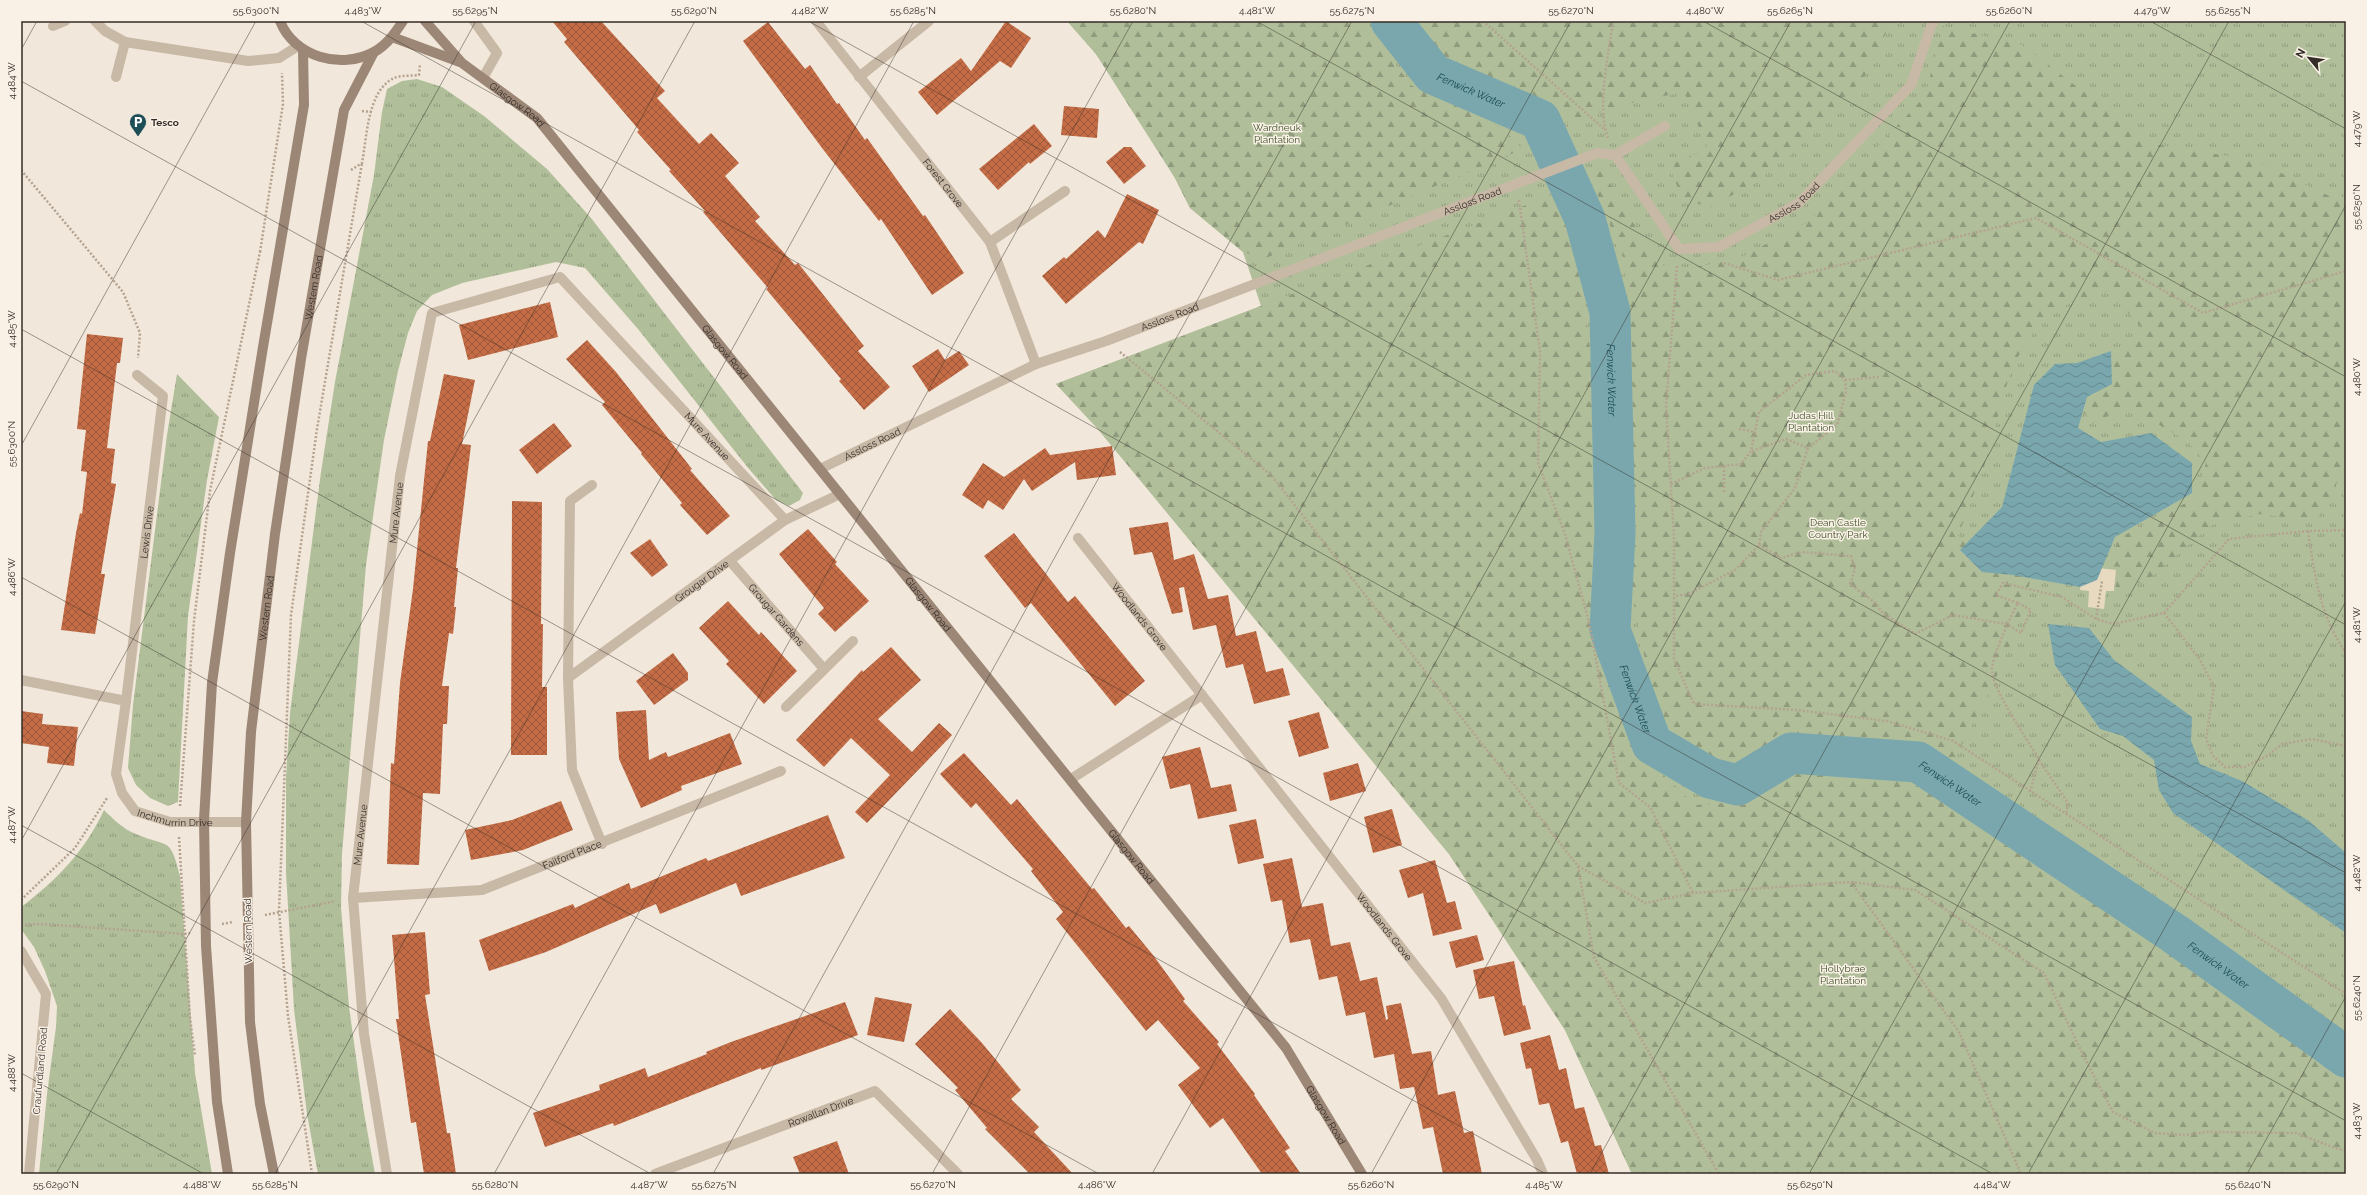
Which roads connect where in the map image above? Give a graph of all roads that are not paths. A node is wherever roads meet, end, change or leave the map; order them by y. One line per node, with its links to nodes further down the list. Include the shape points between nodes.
1 (65, 21): 10 (street)
2 (95, 21): 12 (street, via 105,31)
3 (280, 21): 13 (main road, via 283,28)
4 (403, 21): 11 (main road)
5 (425, 21): 15 (main road, Glasgow Road)
6 (474, 21): 18 (street, via 497,53)
7 (816, 21): 17 (street, Forest Grove)
8 (928, 21): 17 (street)
9 (1933, 21): 20 (street, Assloss Road, via 1911,84 1799,204 1719,247 1678,248)
10 (53, 26)
11 (392, 37): 14 (main road); 15 (main road, Glasgow Road)
12 (124, 42): 13 (street, via 248,60 279,58); 16 (street)
13 (301, 47): 14 (main road, via 330,60 360,58); 40 (main road, via 304,105 230,553 212,683)
14 (374, 52): 41 (main road, Western Road, via 344,110 302,359 275,534 251,732)
15 (462, 63): 18 (main road, Glasgow Road)
16 (116, 77)
17 (859, 77): 22 (street, Forest Grove)
18 (483, 78): 25 (main road, Glasgow Road, via 537,118)
19 (1665, 126): 20 (street)
20 (1615, 155): 23 (street, Assloss Road, via 1597,153 1106,341)
21 (1064, 191): 22 (street)
22 (990, 242): 23 (street, Forest Grove)
23 (1036, 364): 25 (street, Assloss Road)
24 (137, 375): 36 (street, Lewis Drive, via 163,396)
25 (820, 469): 27 (main road, Glasgow Road)
26 (592, 485): 33 (street, via 570,501)
27 (840, 494): 28 (street, Grougar Drive); 39 (main road, Glasgow Road)
28 (785, 520): 30 (street, Grougar Drive); 43 (street, Mure Avenue, via 560,277 432,313 400,476)
29 (1078, 538): 35 (street, Woodlands Grove)
30 (730, 561): 32 (street, Grougar Gardens); 33 (street, Grougar Drive)
31 (853, 640): 32 (street)
32 (824, 669): 37 (street)
33 (568, 678): 42 (street, via 572,770)
34 (21, 680): 36 (street)
35 (1202, 695): 39 (street); 52 (street, Woodlands Grove, via 1441,998)
36 (126, 701): 40 (street, Inchmurrin Drive, via 116,774 122,793 135,811 170,822)
37 (786, 707)
38 (781, 771): 42 (street, Failford Place)
39 (1071, 779): 51 (main road, Glasgow Road, via 1286,1048)
40 (204, 820): 41 (street, Inchmurrin Drive); 47 (main road, via 207,954 217,1102)
41 (246, 822): 48 (main road, Western Road, via 250,1022 260,1104)
42 (602, 844): 43 (street, Failford Place, via 482,890)
43 (353, 898): 49 (street, Mure Avenue, via 364,1034)
44 (21, 951): 46 (street, Craufurdland Road, via 46,994)
45 (662, 1173): 50 (street, Rowallan Drive, via 875,1091)
46 (29, 1174)
47 (228, 1174)
48 (274, 1174)
49 (387, 1174)
50 (958, 1174)
51 (1362, 1174)
52 (1543, 1174)

